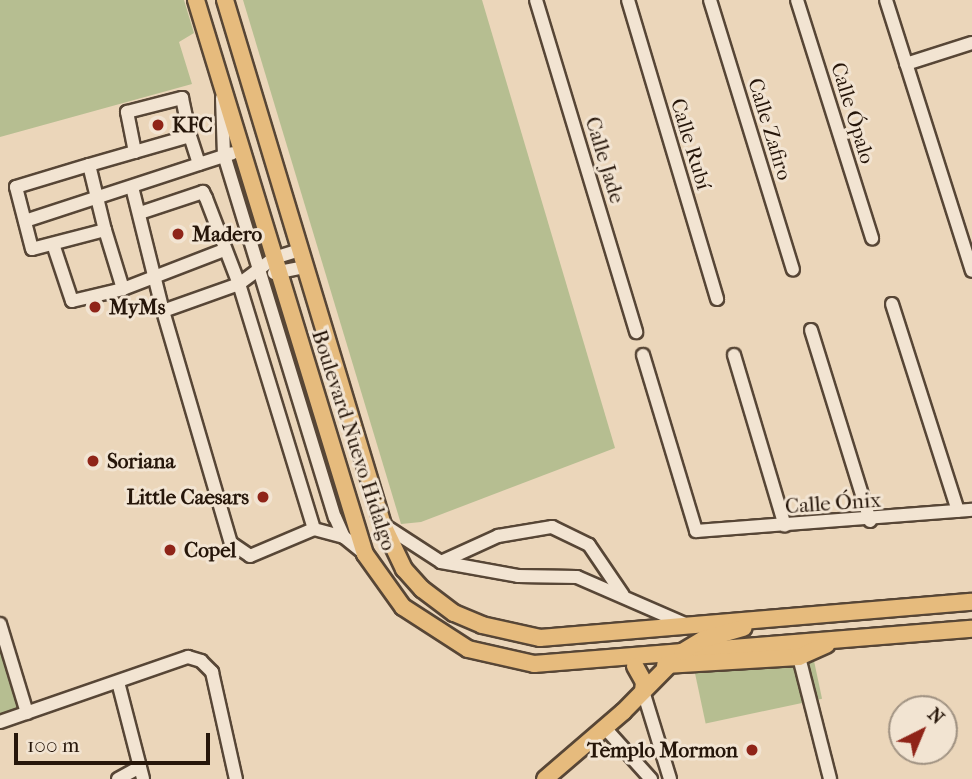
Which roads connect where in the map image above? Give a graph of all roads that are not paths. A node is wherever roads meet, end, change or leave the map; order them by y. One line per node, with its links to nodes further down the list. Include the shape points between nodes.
1 (196, 0): 10 (main road, Boulevard Nuevo Hidalgo)
2 (225, 0): 25 (main road, Boulevard Nuevo Hidalgo)
3 (536, 0): 38 (street, Calle Jade)
4 (628, 0): 34 (street, Calle Rubí)
5 (710, 0): 28 (street, Calle Zafiro)
6 (797, 0): 22 (street, Calle Ópalo)
7 (886, 0): 9 (street)
8 (972, 43): 9 (street)
9 (906, 64): 30 (street)
10 (221, 84): 12 (main road, Boulevard Nuevo Hidalgo); 14 (street)
11 (190, 136): 13 (street); 13 (street, via 182,98 127,112); 15 (street)
12 (241, 150): 14 (street); 26 (main road, Boulevard Nuevo Hidalgo)
13 (135, 152): 16 (street)
14 (225, 155): 15 (street); 29 (street)
15 (199, 164): 17 (street)
16 (89, 165): 18 (street); 20 (street, via 16,187)
17 (132, 187): 18 (street); 19 (street)
18 (98, 200): 20 (street); 21 (street)
19 (140, 213): 24 (street, via 203,192); 31 (street)
20 (25, 221): 23 (street, via 32,250)
21 (105, 230): 23 (street); 33 (street)
22 (872, 238)
23 (53, 244): 33 (street, via 72,301)
24 (224, 250): 31 (street); 32 (street)
25 (300, 250): 26 (street); 27 (main road, Boulevard Nuevo Hidalgo)
26 (276, 266): 27 (street); 29 (street); 48 (main road, Boulevard Nuevo Hidalgo)
27 (305, 267): 44 (main road, Boulevard Nuevo Hidalgo)
28 (793, 269)
29 (259, 271): 32 (street); 47 (street)
30 (972, 271)
31 (154, 276): 33 (street); 36 (street)
32 (239, 284): 36 (street); 46 (street)
33 (123, 289)
34 (717, 299)
35 (892, 304): 42 (street)
36 (163, 311): 46 (street, via 231,543 250,556)
37 (811, 330): 43 (street)
38 (636, 332)
39 (643, 355): 45 (street, Calle Ónix, via 696,531)
40 (734, 355): 45 (street)
41 (972, 510): 42 (street, Calle Ónix)
42 (958, 511): 43 (street, Calle Ónix)
43 (870, 520): 45 (street, Calle Ónix)
44 (383, 525): 49 (street); 53 (main road, Boulevard Nuevo Hidalgo, via 404,569 422,589 454,613 508,634 540,638)
45 (785, 526)
46 (314, 529): 47 (street)
47 (344, 537): 48 (street)
48 (365, 554): 59 (main road, Boulevard Nuevo Hidalgo, via 403,607 468,649 534,664)
49 (441, 562): 50 (street, via 518,576 577,577); 50 (street, via 498,536 552,527 589,545)
50 (623, 596): 53 (street)
51 (969, 602): 52 (main road, Boulevard Nuevo Hidalgo)
52 (809, 614): 53 (main road, Boulevard Nuevo Hidalgo); 57 (main road, via 728,630)
53 (683, 622)
54 (972, 629): 56 (main road, Boulevard Nuevo Hidalgo)
55 (1, 631): 65 (street)
56 (840, 639): 57 (main road, Boulevard Nuevo Hidalgo); 58 (main road)
57 (682, 652): 59 (main road, Boulevard Nuevo Hidalgo); 61 (main road)
58 (799, 657): 60 (main road); 75 (street)
59 (576, 661): 62 (main road, via 600,667)
60 (700, 663): 61 (main road); 64 (main road)
61 (669, 665): 62 (main road); 64 (main road)
62 (635, 666): 64 (main road, via 641,673)
63 (118, 682): 65 (street); 69 (street); 72 (street, via 188,657 201,661 212,672)
64 (643, 691): 67 (main road); 68 (street)
65 (27, 713): 66 (street)
66 (0, 722)
67 (605, 729): 70 (street); 73 (main road)
68 (664, 760): 70 (street); 74 (street)
69 (141, 773): 71 (street)
70 (649, 777)
71 (118, 779)
72 (236, 779)
73 (545, 779)
74 (670, 779)
75 (830, 779)

